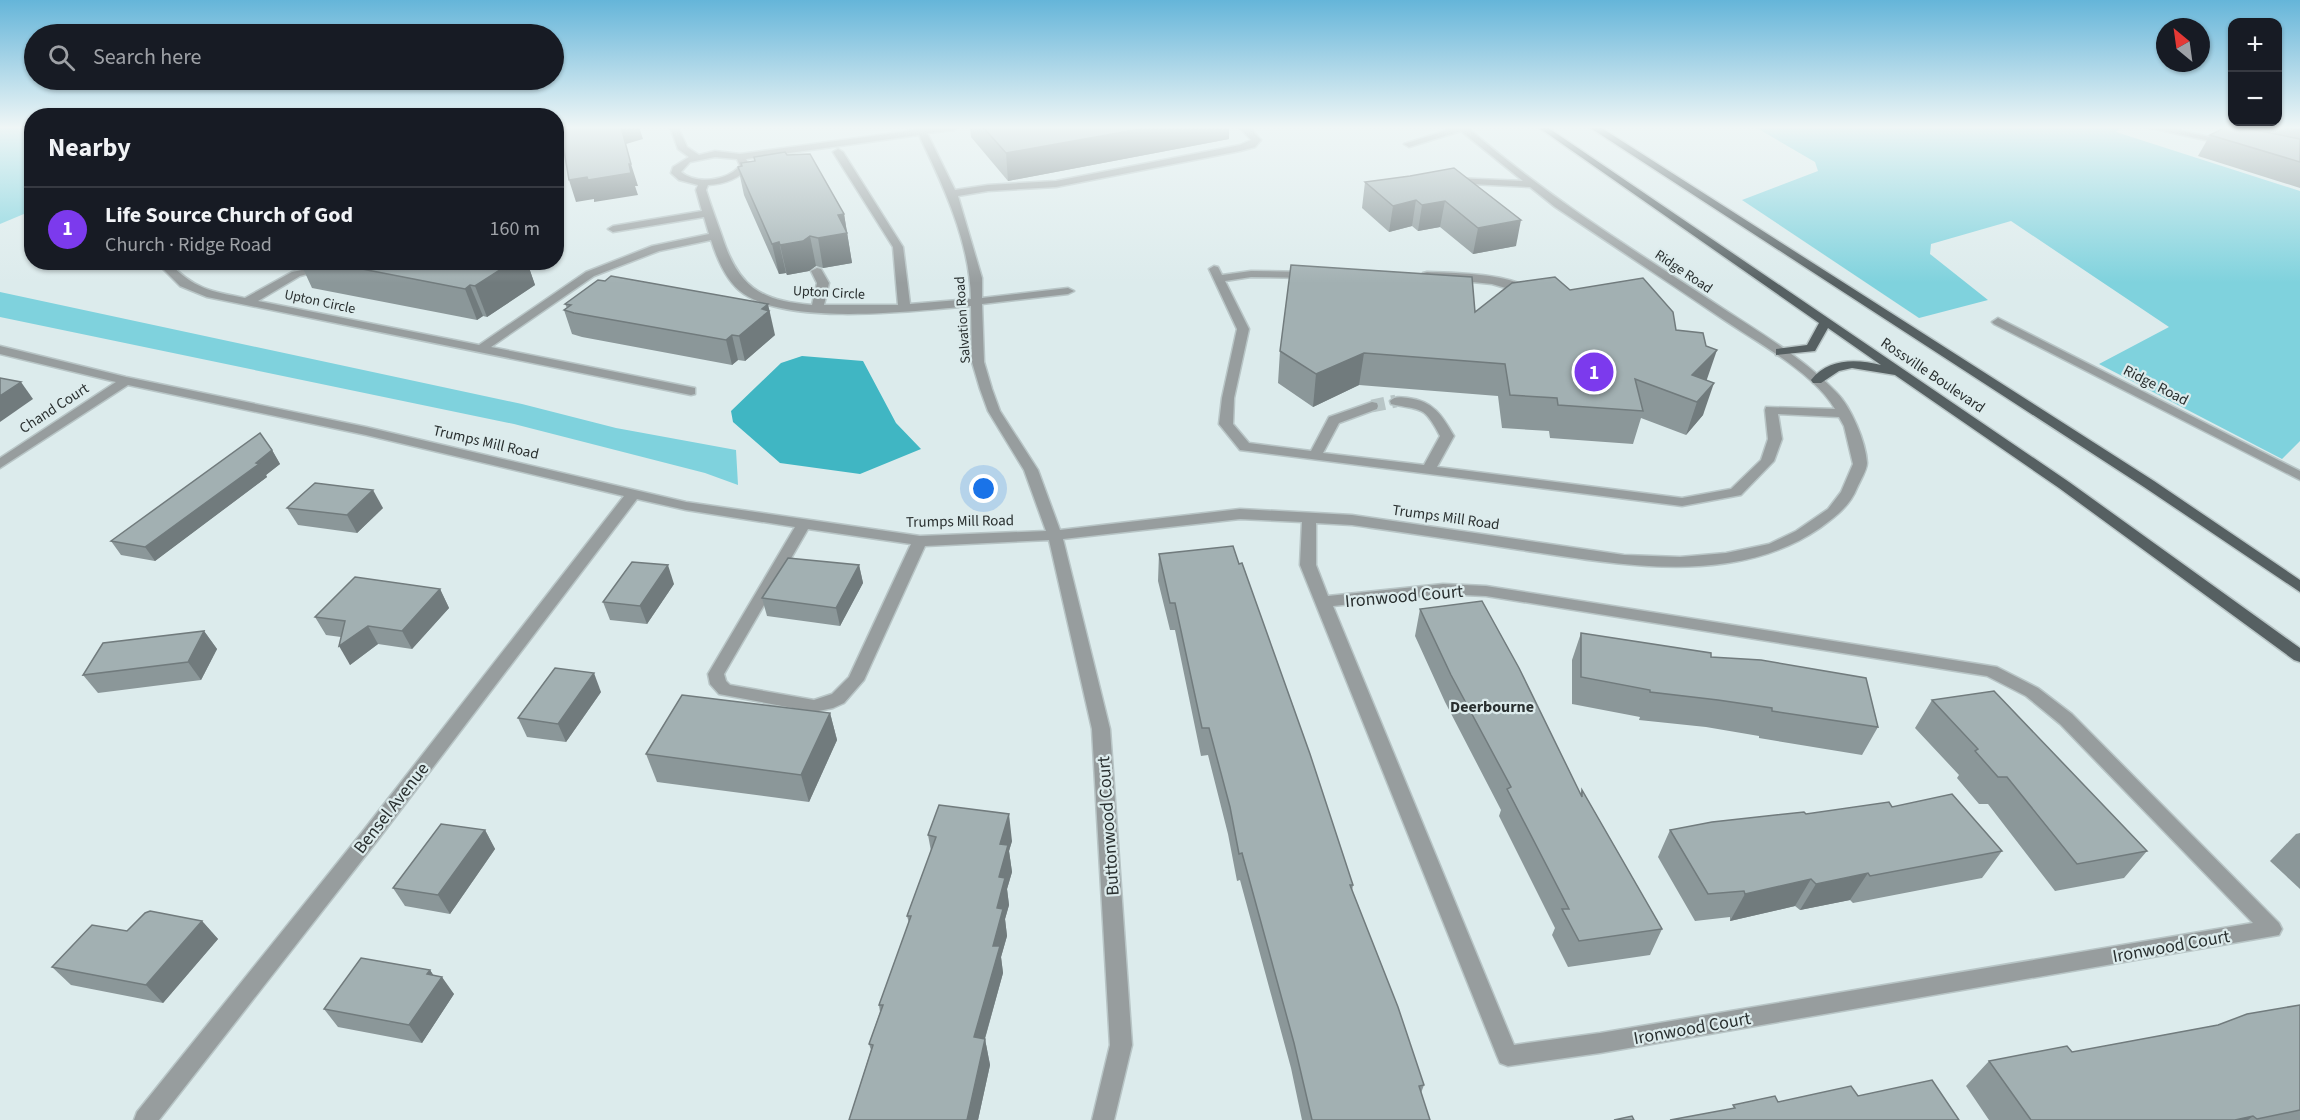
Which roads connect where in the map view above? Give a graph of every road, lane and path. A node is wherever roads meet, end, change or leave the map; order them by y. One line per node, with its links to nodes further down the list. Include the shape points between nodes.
1 (685, 179): 10 (street)
2 (720, 179): 10 (street)
3 (855, 179): 25 (street, via 898,247)
4 (944, 179): 12 (street, Salvation Road)
5 (1076, 179): 12 (street)
6 (1524, 179): 11 (street, Ridge Road)
7 (1619, 179): 27 (main road, Rossville Boulevard)
8 (1675, 179): 49 (main road, Rossville Boulevard, via 2149,484)
9 (1451, 181): 11 (street)
10 (705, 182): 13 (street, Upton Circle, via 701,190)
11 (1530, 184): 31 (street, Ridge Road)
12 (952, 194): 24 (street, Salvation Road, via 976,278)
13 (708, 213): 14 (street); 15 (street, Upton Circle)
14 (613, 229)
15 (717, 236): 26 (street, Upton Circle, via 731,273 750,294); 29 (street, via 656,248 590,274)
16 (168, 270): 23 (street, Upton Circle, via 199,290)
17 (313, 270): 23 (street, via 296,274)
18 (817, 271): 26 (street, via 823,283)
19 (1320, 274): 39 (street, via 1216,274 1243,329 1227,398 1226,424 1245,447)
20 (1412, 275): 22 (street, via 1481,277 1509,283)
21 (1068, 291): 24 (street, Upton Circle)
22 (1540, 297)
23 (249, 301): 29 (street, Upton Circle)
24 (975, 302): 25 (street, Upton Circle); 47 (street, Salvation Road, via 978,362 986,389 994,411 1031,470)
25 (904, 306): 26 (street, Upton Circle)
26 (817, 309)
27 (1826, 321): 31 (main road, via 1811,348); 32 (main road, Rossville Boulevard)
28 (1998, 322): 43 (street, Ridge Road)
29 (481, 349): 35 (street, Upton Circle)
30 (0, 350): 34 (street, Trumps Mill Road)
31 (1780, 352): 33 (street, Ridge Road)
32 (1906, 376): 33 (main road, via 1868,365 1845,364 1828,368); 51 (main road, Rossville Boulevard, via 2142,539)
33 (1817, 380): 38 (street, Ridge Road)
34 (126, 381): 40 (street, Chand Court); 44 (street, Trumps Mill Road, via 366,431)
35 (691, 391)
36 (1396, 400): 42 (street, via 1428,407 1447,436)
37 (1372, 406): 39 (street, via 1334,420)
38 (1843, 413): 41 (street, Ridge Road, via 1851,426); 42 (street, via 1771,410 1775,439 1767,461 1736,492 1682,502)
39 (1315, 456): 42 (street)
40 (0, 464)
41 (1860, 464): 45 (street, Trumps Mill Road, via 1848,493 1833,512 1773,548 1726,558 1680,562 1624,560 1352,520)
42 (1428, 470)
43 (2300, 476)
44 (633, 494): 46 (street, Trumps Mill Road); 52 (street, Bensel Avenue)
45 (1309, 518): 47 (street, Trumps Mill Road, via 1240,514); 50 (street, Ironwood Court, via 1308,565)
46 (803, 525): 48 (street, Trumps Mill Road); 48 (street, via 716,674 718,684 725,690 814,706 826,706 841,697 856,680)
47 (1055, 535): 48 (street, Trumps Mill Road); 53 (street, Buttonwood Court, via 1101,729 1122,1045)
48 (920, 541)
49 (2300, 587)
50 (1324, 602): 50 (street, Ironwood Court, via 1508,1056 2272,929 2066,719 2032,692 1991,671 1486,591 1443,589)
51 (2300, 656)
52 (145, 1120)
53 (1103, 1120)

